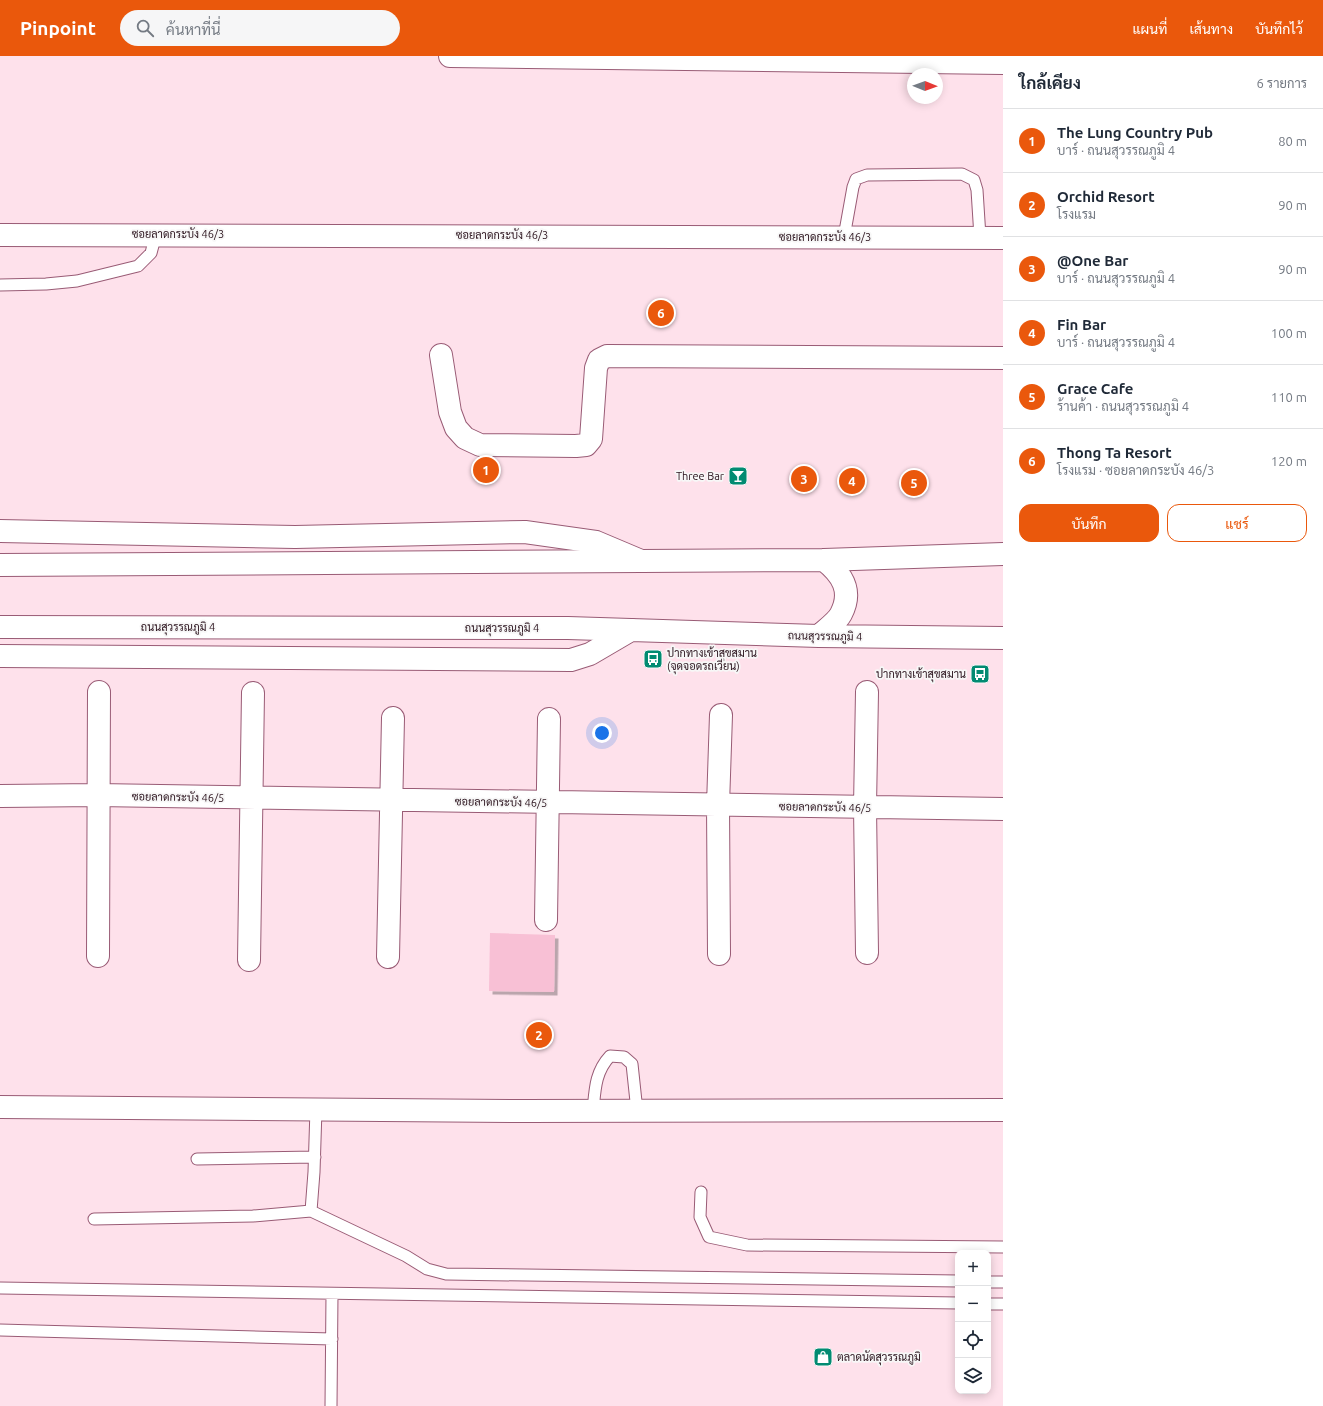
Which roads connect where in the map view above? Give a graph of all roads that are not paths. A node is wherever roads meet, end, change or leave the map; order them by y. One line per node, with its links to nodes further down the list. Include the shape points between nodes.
1 (450, 56): 2 (street)
2 (1003, 63)
3 (156, 234): 4 (street, ซอยลาดกระบัง 46/3); 5 (street, ซอยลาดกระบัง 46/3); 8 (lane, via 151,253 138,266 77,281)
4 (0, 235)
5 (844, 237): 6 (street, ซอยลาดกระบัง 46/3); 6 (lane, via 856,179 867,175 962,174 974,180 978,190)
6 (980, 237): 7 (street, ซอยลาดกระบัง 46/3)
7 (1003, 238)
8 (0, 285)
9 (441, 355): 10 (street, via 450,412 456,428 464,438 480,445 576,446 586,445 591,439 596,368 599,360 608,356)
10 (1003, 358)
11 (0, 530): 14 (street, via 295,537 525,532 596,542)
12 (1003, 554): 13 (street)
13 (824, 560): 14 (street); 18 (street, via 836,570 844,583 845,600 841,615)
14 (641, 561): 15 (street)
15 (0, 565)
16 (0, 627): 17 (street, ถนนสุวรรณภูมิ 4)
17 (631, 630): 18 (street, ถนนสุวรรณภูมิ 4); 20 (street, via 590,654 570,660)
18 (818, 636): 19 (street, ถนนสุวรรณภูมิ 4)
19 (1003, 638)
20 (0, 656)
21 (99, 692): 27 (street)
22 (867, 692): 33 (street)
23 (253, 693): 29 (street)
24 (721, 715): 32 (street)
25 (393, 718): 30 (street)
26 (550, 719): 31 (street)
27 (97, 795): 28 (street, ซอยลาดกระบัง 46/5); 29 (street, ซอยลาดกระบัง 46/5); 38 (street)
28 (0, 796)
29 (250, 798): 30 (street, ซอยลาดกระบัง 46/5); 40 (street)
30 (390, 799): 31 (street, ซอยลาดกระบัง 46/5); 39 (street)
31 (548, 803): 32 (street, ซอยลาดกระบัง 46/5); 35 (street)
32 (718, 805): 33 (street, ซอยลาดกระบัง 46/5); 37 (street)
33 (865, 807): 34 (street, ซอยลาดกระบัง 46/5); 36 (street)
34 (1003, 809)
35 (546, 920)
36 (867, 953)
37 (718, 954)
38 (98, 956)
39 (388, 957)
40 (249, 960)
41 (0, 1107): 42 (street)
42 (316, 1109): 44 (street); 46 (lane)
43 (1003, 1110): 45 (street)
44 (593, 1111): 45 (street); 45 (lane, via 597,1076 610,1056 624,1057 632,1064)
45 (637, 1111)
46 (315, 1156): 47 (lane); 49 (lane)
47 (198, 1159)
48 (701, 1192): 51 (lane, via 700,1217 709,1237 747,1246)
49 (311, 1212): 50 (lane, via 253,1216); 52 (lane, via 406,1256 426,1268 446,1274)
50 (94, 1219)
51 (1003, 1247)
52 (955, 1281)
53 (991, 1282): 54 (lane)
54 (1003, 1282)
55 (0, 1288): 56 (lane)
56 (332, 1294): 57 (lane); 61 (lane)
57 (955, 1303)
58 (991, 1304): 59 (lane)
59 (1003, 1304)
60 (0, 1330): 61 (lane)
61 (332, 1339): 62 (lane)
62 (332, 1406)

